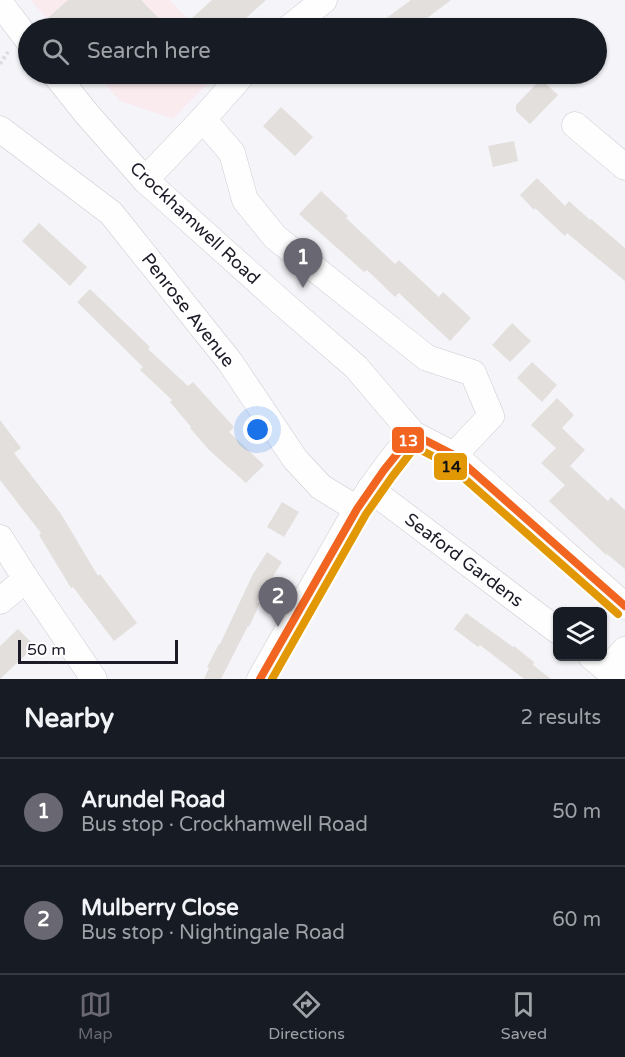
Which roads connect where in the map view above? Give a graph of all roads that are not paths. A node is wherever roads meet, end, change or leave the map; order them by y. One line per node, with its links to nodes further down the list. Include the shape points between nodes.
1 (324, 0): 3 (street)
2 (0, 3): 4 (street)
3 (302, 18)
4 (18, 27)
5 (63, 84): 11 (street, Crockhamwell Road)
6 (234, 84): 7 (street)
7 (203, 119): 11 (street); 13 (street, via 232,153 245,200 275,237 427,358 473,373 491,416)
8 (575, 125): 10 (street)
9 (0, 129): 14 (street, Penrose Avenue, via 111,213 230,362 295,459 321,487)
10 (625, 166)
11 (145, 180): 12 (street, Crockhamwell Road, via 356,367)
12 (412, 434): 13 (street, Crockhamwell Road); 14 (street)
13 (454, 455): 18 (street, Crockhamwell Road)
14 (363, 499): 19 (street, Seaford Gardens); 23 (street)
15 (0, 538): 16 (street)
16 (26, 579): 17 (street); 22 (street)
17 (0, 601)
18 (625, 606)
19 (553, 628)
20 (625, 650): 21 (street)
21 (606, 668)
22 (94, 679)
23 (260, 679)

